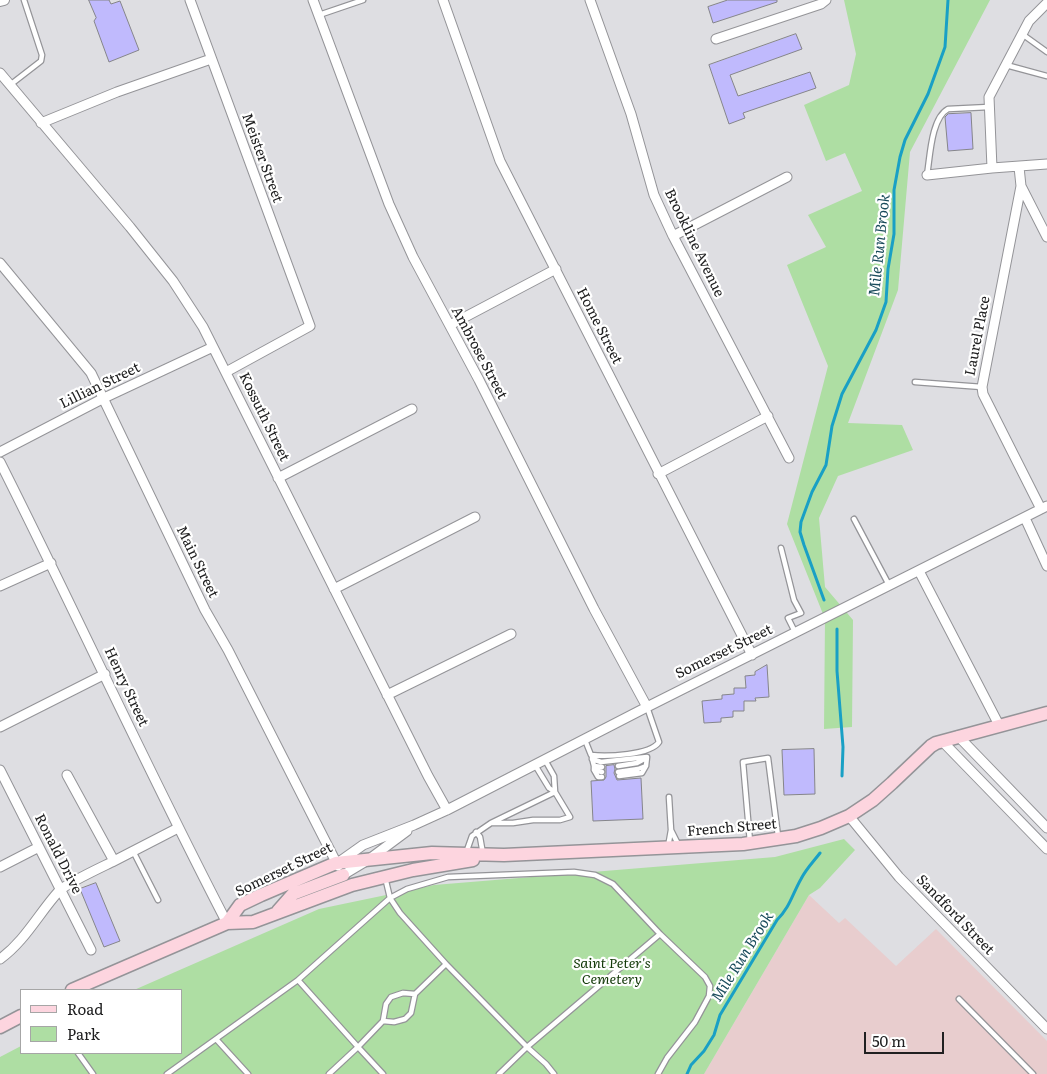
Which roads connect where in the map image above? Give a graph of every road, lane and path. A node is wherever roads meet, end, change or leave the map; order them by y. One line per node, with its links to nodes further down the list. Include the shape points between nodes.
1 (4, 0): 9 (street)
2 (24, 0): 19 (lane, via 42,56 41,61)
3 (190, 0): 15 (street, Meister Street)
4 (313, 0): 11 (street, Ambrose Street)
5 (363, 0): 11 (lane)
6 (443, 0): 31 (street, Home Street, via 500,161)
7 (590, 0): 28 (street, Brookline Avenue, via 631,114 654,195)
8 (826, 0): 13 (street)
9 (0, 1)
10 (1047, 3): 12 (street, via 1029,21)
11 (319, 15): 32 (street, Ambrose Street, via 389,204)
12 (1022, 34): 14 (lane); 16 (street)
13 (716, 39)
14 (1047, 52)
15 (211, 59): 21 (street); 34 (street, Meister Street, via 310,326)
16 (1006, 65): 18 (lane); 20 (street, via 989,97)
17 (0, 73): 19 (street, Kossuth Street)
18 (1047, 76)
19 (10, 85): 21 (street, Kossuth Street)
20 (989, 107): 24 (street); 25 (lane, via 943,112 937,122)
21 (41, 123): 33 (street, Kossuth Street, via 173,281)
22 (1047, 164): 23 (street)
23 (1020, 166): 24 (street); 27 (street)
24 (992, 168): 25 (street)
25 (927, 176)
26 (787, 177): 28 (street)
27 (1021, 186): 29 (street); 36 (street, Laurel Place)
28 (673, 236): 39 (street, Brookline Avenue)
29 (1047, 237)
30 (0, 263): 37 (street, Main Street, via 91,373)
31 (556, 269): 32 (street); 43 (street, Home Street)
32 (450, 325): 61 (street, Ambrose Street)
33 (213, 347): 34 (street, Kossuth Street); 37 (street, Lillian Street)
34 (226, 372): 44 (street, Kossuth Street)
35 (915, 382): 36 (lane)
36 (982, 387): 45 (street, Laurel Place)
37 (104, 398): 40 (street, Lillian Street); 100 (street, Main Street, via 205,610)
38 (412, 408): 44 (street)
39 (768, 416): 41 (street, Brookline Avenue); 43 (street)
40 (0, 452)
41 (789, 458)
42 (0, 462): 50 (street, Henry Street)
43 (658, 474): 58 (street, Home Street)
44 (278, 478): 55 (street, Kossuth Street)
45 (1044, 508): 47 (street, Somerset Street)
46 (475, 517): 55 (street)
47 (1025, 518): 51 (street); 52 (street, Somerset Street)
48 (854, 519): 54 (lane)
49 (781, 548): 57 (lane, via 794,600 801,612 788,618)
50 (51, 563): 53 (street); 59 (street, Henry Street)
51 (1047, 566)
52 (919, 572): 54 (street, Somerset Street); 63 (street)
53 (0, 586)
54 (890, 586): 57 (street, Somerset Street)
55 (334, 589): 60 (street, Kossuth Street)
56 (511, 634): 60 (street)
57 (795, 634): 58 (street, Somerset Street)
58 (752, 655): 61 (street, Somerset Street)
59 (105, 674): 64 (street); 85 (street, Henry Street)
60 (387, 695): 81 (street, Kossuth Street)
61 (647, 707): 66 (street, Somerset Street); 68 (lane, via 660,742)
62 (1047, 713): 63 (main road, French Street)
63 (999, 725): 65 (main road, French Street)
64 (0, 727)
65 (958, 736): 67 (main road, French Street); 86 (street)
66 (586, 740): 69 (lane); 71 (street, Somerset Street)
67 (942, 740): 82 (main road, French Street, via 931,746 880,794); 93 (street)
68 (650, 750): 69 (lane); 70 (lane)
69 (592, 757): 70 (lane, via 601,762); 74 (lane)
70 (648, 757): 73 (lane, via 637,763); 76 (lane, via 646,766)
71 (545, 759): 72 (street, Somerset Street); 79 (lane, via 554,776)
72 (535, 765): 79 (lane); 81 (street, Somerset Street)
73 (618, 766)
74 (594, 768): 74 (lane, via 602,772 598,777)
75 (0, 770): 78 (street, Ronald Drive)
76 (618, 774)
77 (68, 775): 99 (street)
78 (3, 784): 91 (street, Ronald Drive)
79 (555, 792): 83 (lane); 83 (lane, via 570,817)
80 (669, 797): 87 (lane)
81 (447, 810): 84 (street, Somerset Street)
82 (849, 816): 89 (main road, French Street, via 821,828); 119 (street, Sandford Street, via 899,877)
83 (491, 823): 88 (lane)
84 (414, 825): 98 (street, Somerset Street); 100 (street, Somerset Street, via 363,845)
85 (178, 828): 94 (street); 107 (street, Henry Street)
86 (1047, 828)
87 (671, 830): 92 (lane); 92 (lane)
88 (476, 832): 95 (lane); 96 (lane)
89 (779, 839): 90 (main road, French Street); 90 (lane, via 768,758 743,762)
90 (750, 844): 92 (main road, French Street)
91 (39, 847): 101 (street); 104 (street, Ronald Drive)
92 (674, 847): 97 (main road, French Street)
93 (1047, 849)
94 (133, 851): 99 (street); 106 (lane)
95 (465, 854): 96 (main road, French Street); 98 (main road, French Street, via 432,853)
96 (483, 854): 97 (main road, French Street)
97 (504, 855): 102 (main road, French Street)
98 (368, 860): 100 (main road, French Street); 103 (street, Somerset Street)
99 (114, 861): 104 (street)
100 (336, 863): 103 (street, Main Street); 107 (main road, Somerset Street, via 240,905)
101 (0, 867)
102 (385, 877): 103 (main road, French Street); 105 (lane)
103 (346, 881): 107 (main road, Somerset Street, via 253,922)
104 (60, 889): 109 (street, Ronald Drive); 110 (street, via 27,933)
105 (390, 898): 108 (lane, via 407,889 448,877 584,873 613,884); 111 (lane); 112 (lane)
106 (158, 900)
107 (227, 924): 113 (main road, Somerset Street)
108 (660, 934): 122 (lane); 131 (lane, via 705,977 710,986 709,996 695,1022)
109 (90, 950)
110 (0, 959)
111 (446, 964): 114 (lane); 122 (lane)
112 (298, 980): 120 (lane); 121 (lane)
113 (74, 989)
114 (415, 994): 117 (lane, via 411,1014 394,1022); 117 (lane, via 391,997 386,1004)
115 (960, 1000): 132 (lane)
116 (20, 1017): 118 (main road)
117 (383, 1021): 121 (lane)
118 (0, 1027)
119 (1047, 1029)
120 (216, 1039): 125 (lane); 126 (lane)
121 (358, 1047): 127 (lane); 128 (lane)
122 (527, 1047): 129 (lane); 130 (lane)
123 (79, 1054): 124 (lane)
124 (93, 1074)
125 (167, 1074)
126 (248, 1074)
127 (329, 1074)
128 (383, 1074)
129 (499, 1074)
130 (554, 1074)
131 (658, 1074)
132 (1032, 1074)

